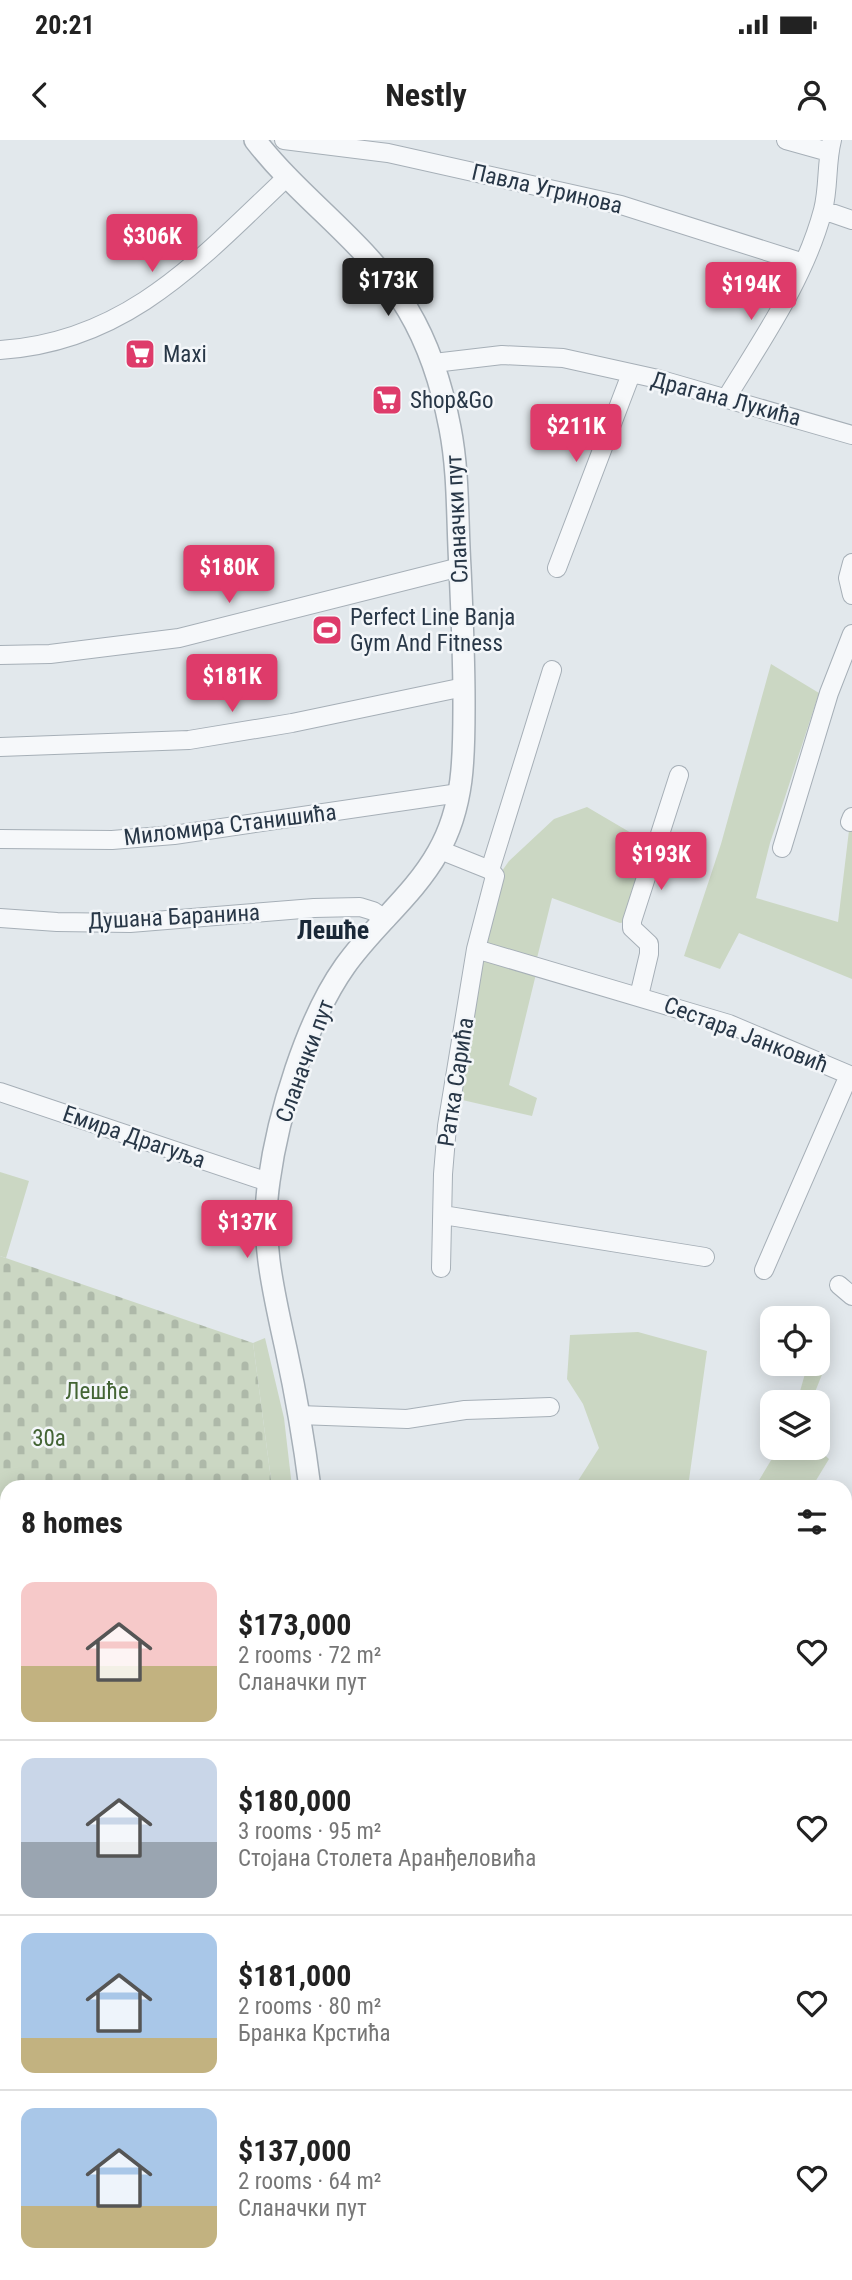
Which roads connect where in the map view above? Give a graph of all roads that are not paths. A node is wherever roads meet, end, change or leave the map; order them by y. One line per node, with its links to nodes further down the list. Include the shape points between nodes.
1 (284, 140): 8 (street, Павла Угринова, via 388,153 621,205)
2 (786, 140): 4 (street)
3 (264, 142): 5 (street, Сланачки пут)
4 (830, 146): 6 (street)
5 (288, 176): 9 (street, via 193,267 140,305 70,338); 10 (street, Сланачки пут, via 387,279)
6 (823, 210): 7 (street); 8 (street)
7 (852, 220)
8 (804, 263): 12 (street)
9 (0, 350)
10 (433, 363): 11 (street, Драгана Лукића, via 529,355); 15 (street, Сланачки пут, via 454,454)
11 (631, 374): 12 (street, Драгана Лукића); 16 (street)
12 (727, 397): 13 (street, Драгана Лукића)
13 (852, 435)
14 (852, 563): 17 (street, via 848,578)
15 (460, 567): 19 (street, via 179,638 50,654); 21 (street, Сланачки пут)
16 (557, 568)
17 (852, 595)
18 (852, 634): 26 (street, via 829,693)
19 (0, 655)
20 (552, 670): 28 (street, Ратка Сарића)
21 (464, 687): 22 (street, via 188,740); 24 (street, Сланачки пут)
22 (0, 747)
23 (679, 775): 32 (street, Сестара Јанковић, via 632,921 632,928 649,944)
24 (459, 793): 25 (street, Миломира Станишића, via 174,835 112,840); 27 (street, Сланачки пут)
25 (0, 839)
26 (782, 848)
27 (440, 850): 28 (street); 30 (street, Сланачки пут)
28 (490, 870): 31 (street, Ратка Сарића, via 495,881)
29 (0, 918): 30 (street, Душана Баранина, via 130,923 360,907)
30 (386, 920): 35 (street, Сланачки пут, via 346,964 308,1038)
31 (476, 949): 32 (street, Сестара Јанковић); 36 (street, Ратка Сарића, via 447,1126)
32 (639, 996): 33 (street, Сестара Јанковић, via 729,1024)
33 (851, 1075): 39 (street)
34 (0, 1092): 35 (street, Емира Драгуља)
35 (268, 1182): 41 (street, Сланачки пут, via 268,1256)
36 (443, 1215): 37 (street); 38 (street, Ратка Сарића)
37 (705, 1257)
38 (441, 1268)
39 (764, 1270)
40 (550, 1407): 41 (street, via 465,1410 407,1419)
41 (299, 1415): 42 (street, Сланачки пут)
42 (309, 1480)

